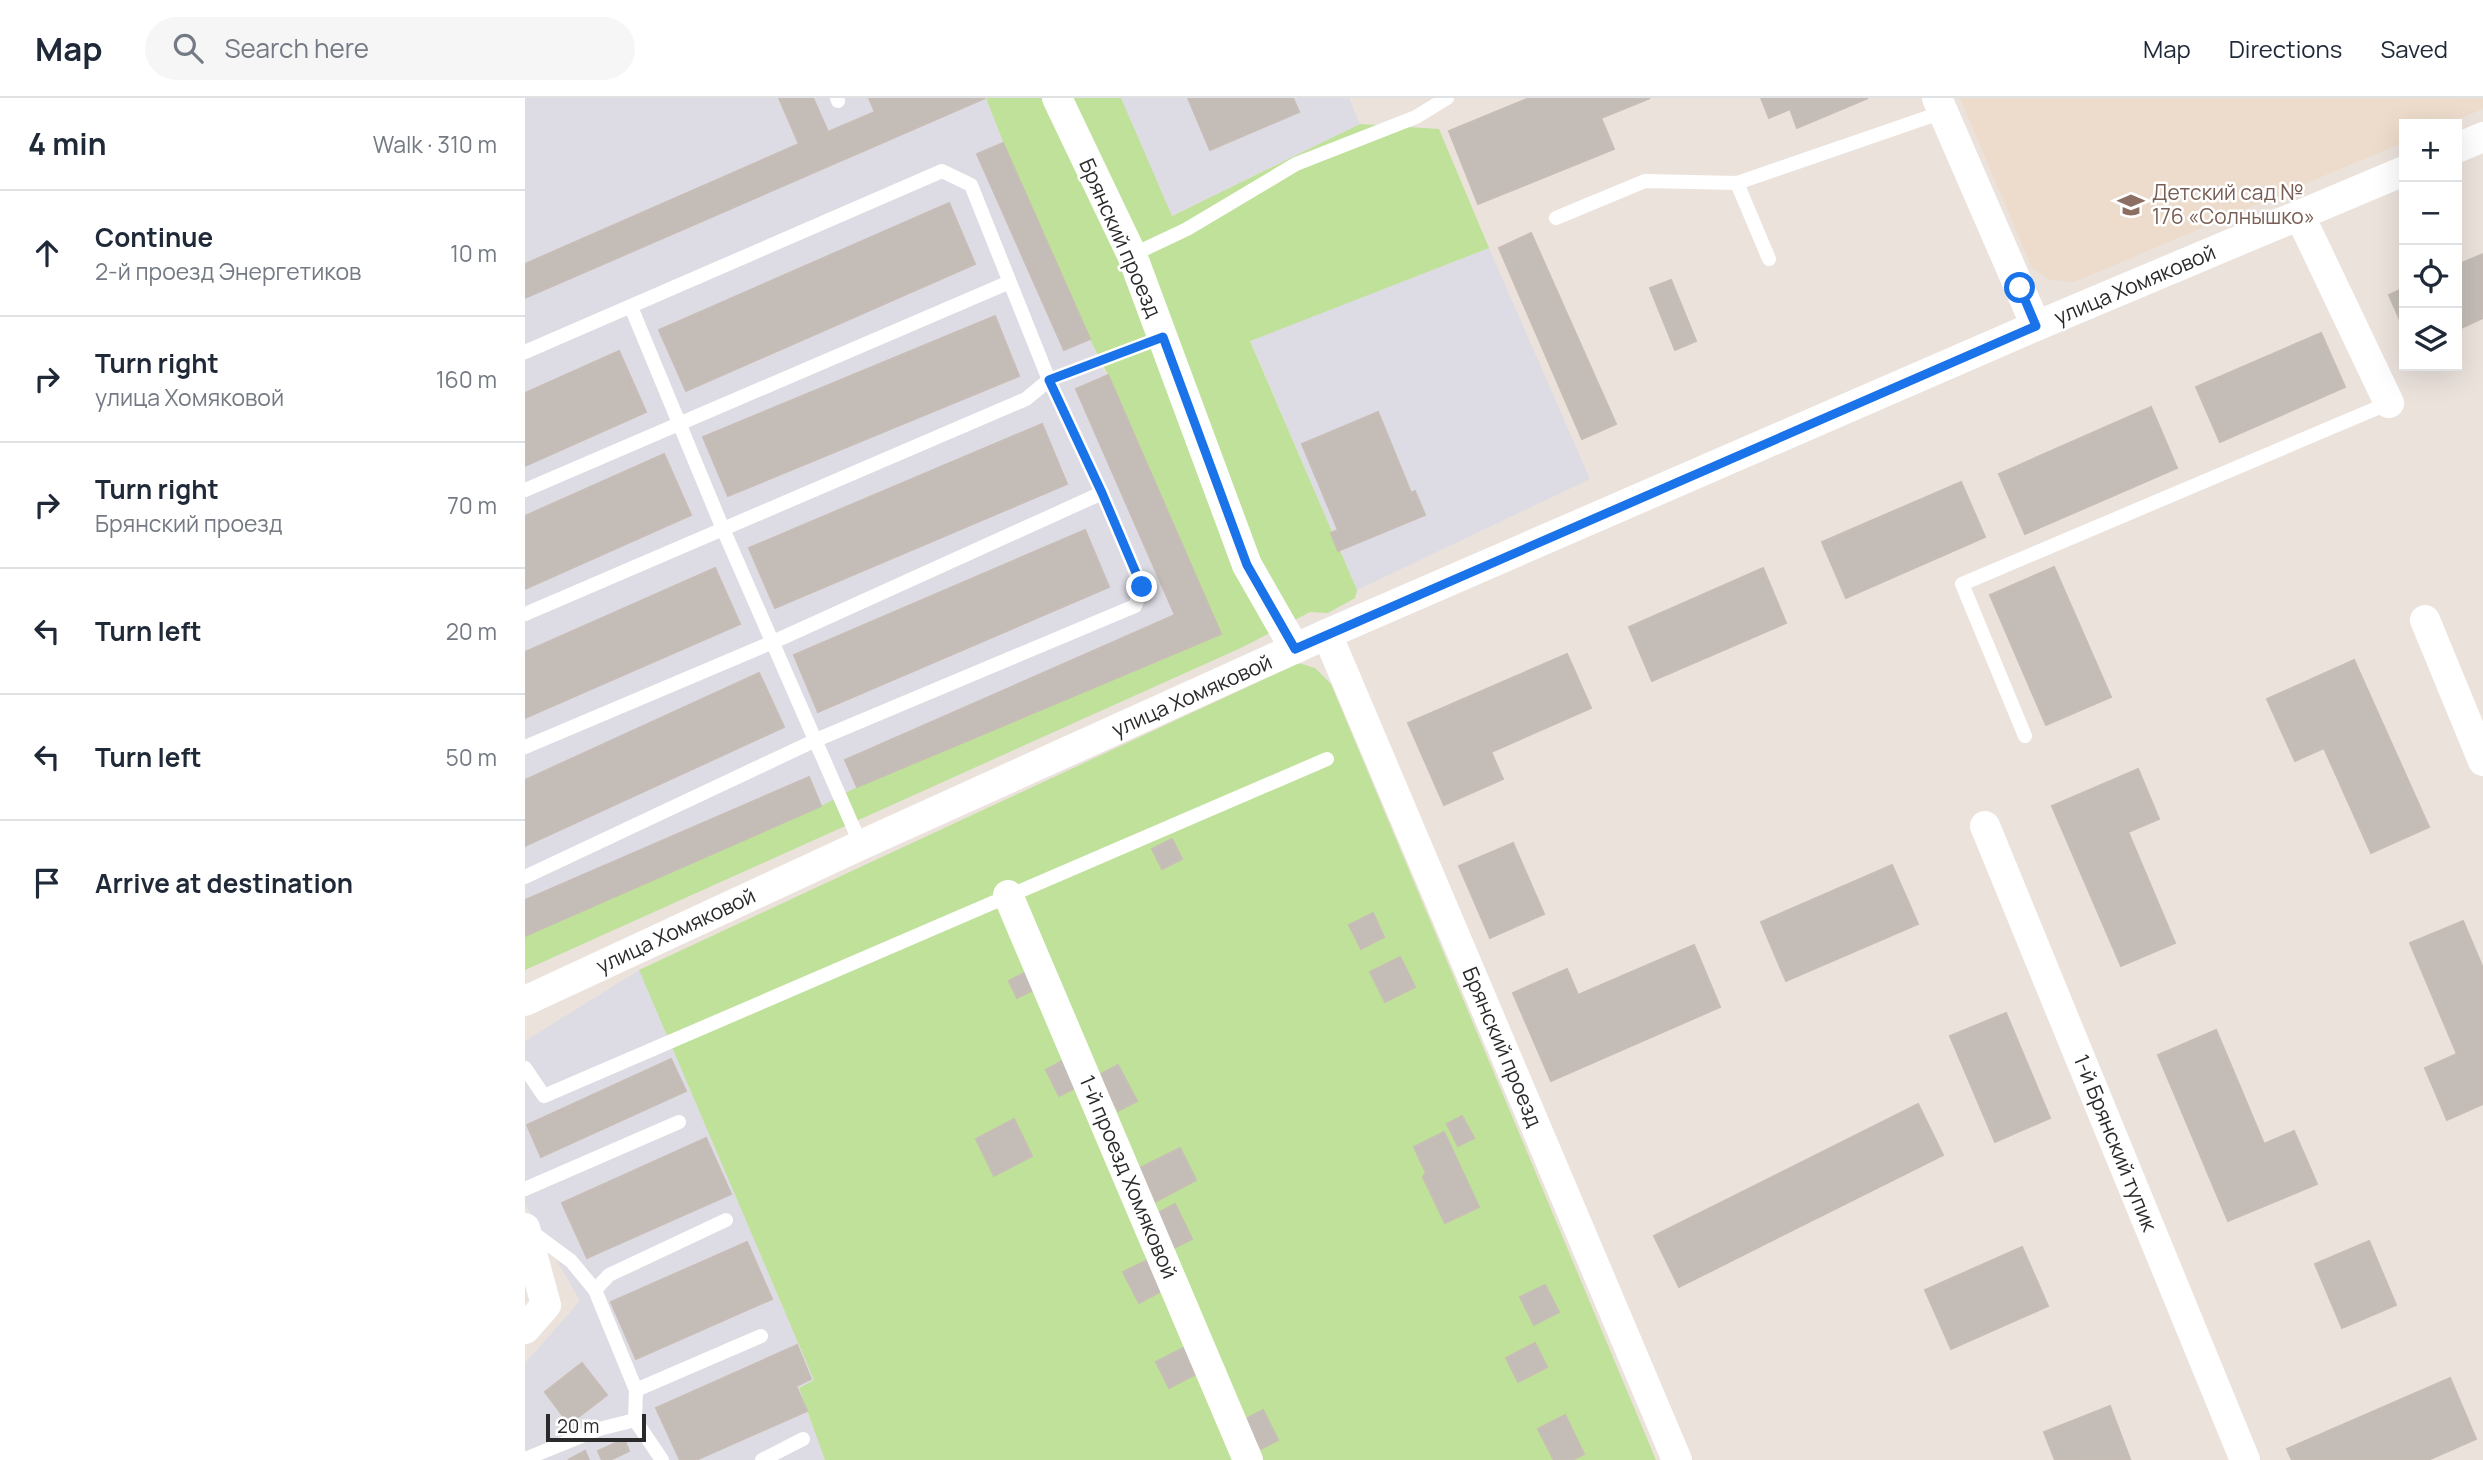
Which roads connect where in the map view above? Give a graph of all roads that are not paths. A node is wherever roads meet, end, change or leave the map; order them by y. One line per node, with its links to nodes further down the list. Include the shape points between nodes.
1 (1057, 98): 10 (street, Брянский проезд)
2 (1447, 98): 10 (lane, via 1416,117 1296,164 1187,229)
3 (1940, 105): 7 (lane); 14 (street)
4 (2483, 137): 5 (street)
5 (2462, 146)
6 (2399, 173): 8 (street, улица Хомяковой)
7 (1737, 183): 9 (lane, via 1645,181); 11 (lane)
8 (2300, 216): 14 (street, улица Хомяковой); 18 (street)
9 (1556, 218)
10 (1132, 255): 15 (street, Брянский проезд)
11 (1769, 259)
12 (1005, 284): 19 (lane)
13 (631, 307): 16 (lane); 17 (lane, via 942,171 971,185); 19 (lane)
14 (2036, 326): 25 (street, улица Хомяковой)
15 (1163, 337): 17 (lane); 27 (street, Брянский проезд, via 1247,565)
16 (525, 352)
17 (1049, 380): 21 (lane); 22 (lane, via 1026,399)
18 (2389, 403): 28 (lane, via 1962,584)
19 (680, 423): 20 (lane); 22 (lane)
20 (525, 491)
21 (1102, 493): 26 (lane); 29 (lane, via 1142,587 1135,606)
22 (723, 528): 23 (lane); 26 (lane)
23 (525, 614)
24 (2425, 620): 32 (street)
25 (1327, 634): 27 (street, улица Хомяковой); 53 (street, Брянский проезд)
26 (773, 642): 29 (lane); 30 (lane)
27 (1295, 649): 34 (street, улица Хомяковой)
28 (2025, 736)
29 (815, 740): 34 (lane); 35 (lane)
30 (525, 747)
31 (1327, 759): 36 (lane)
32 (2483, 761)
33 (1985, 826): 54 (street, 1-й Брянский тупик)
34 (861, 845): 37 (street, улица Хомяковой)
35 (525, 877)
36 (1008, 895): 38 (lane, via 544,1096); 52 (street, 1-й проезд Хомяковой)
37 (525, 1001)
38 (525, 1068)
39 (679, 1122): 40 (lane)
40 (525, 1189)
41 (726, 1220): 43 (lane, via 609,1275)
42 (525, 1227): 43 (lane, via 571,1261); 44 (street, via 546,1305)
43 (596, 1290): 46 (lane)
44 (525, 1329)
45 (761, 1336): 46 (lane)
46 (636, 1390): 47 (lane)
47 (635, 1420): 49 (lane, via 599,1429); 50 (lane)
48 (803, 1439): 51 (lane)
49 (525, 1459)
50 (662, 1460)
51 (762, 1460)
52 (1248, 1460)
53 (1677, 1460)
54 (2245, 1460)

